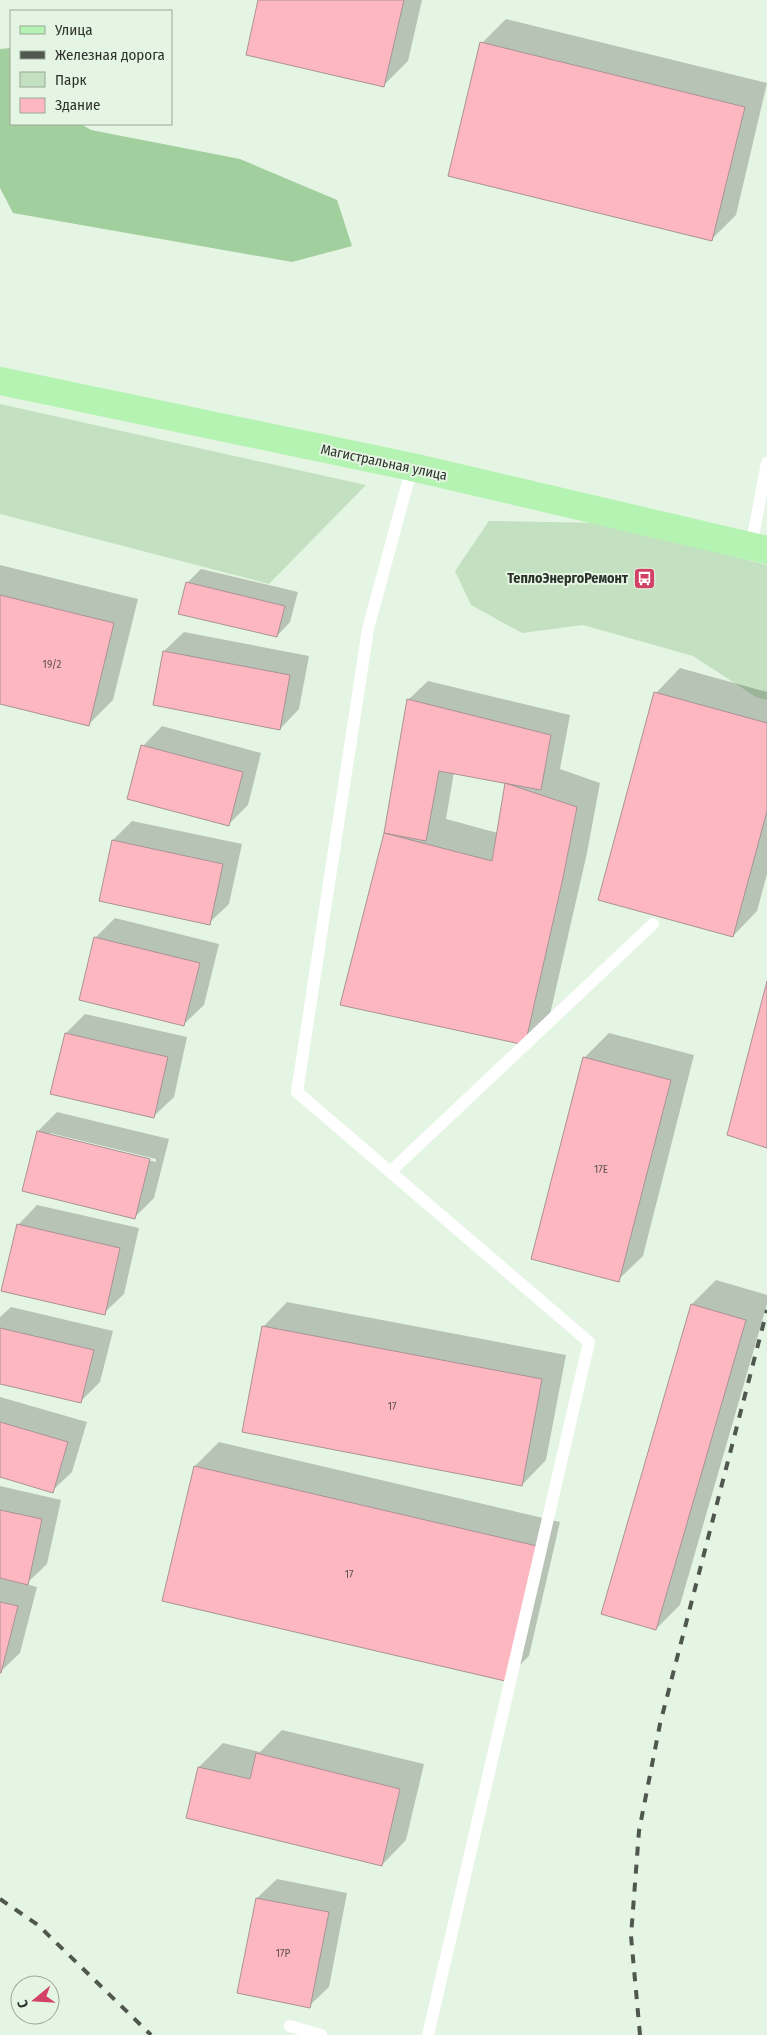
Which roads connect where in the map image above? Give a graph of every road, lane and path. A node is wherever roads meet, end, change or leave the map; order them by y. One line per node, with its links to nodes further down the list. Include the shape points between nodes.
1 (0, 381): 3 (main road, Магистральная улица)
2 (767, 463): 4 (lane)
3 (412, 467): 4 (main road, Магистральная улица); 6 (lane, via 368,629 297,1092)
4 (759, 549)
5 (653, 924): 6 (lane)
6 (390, 1172): 9 (lane, via 589,1342)
7 (290, 2026): 8 (lane)
8 (321, 2035)
9 (428, 2035)

